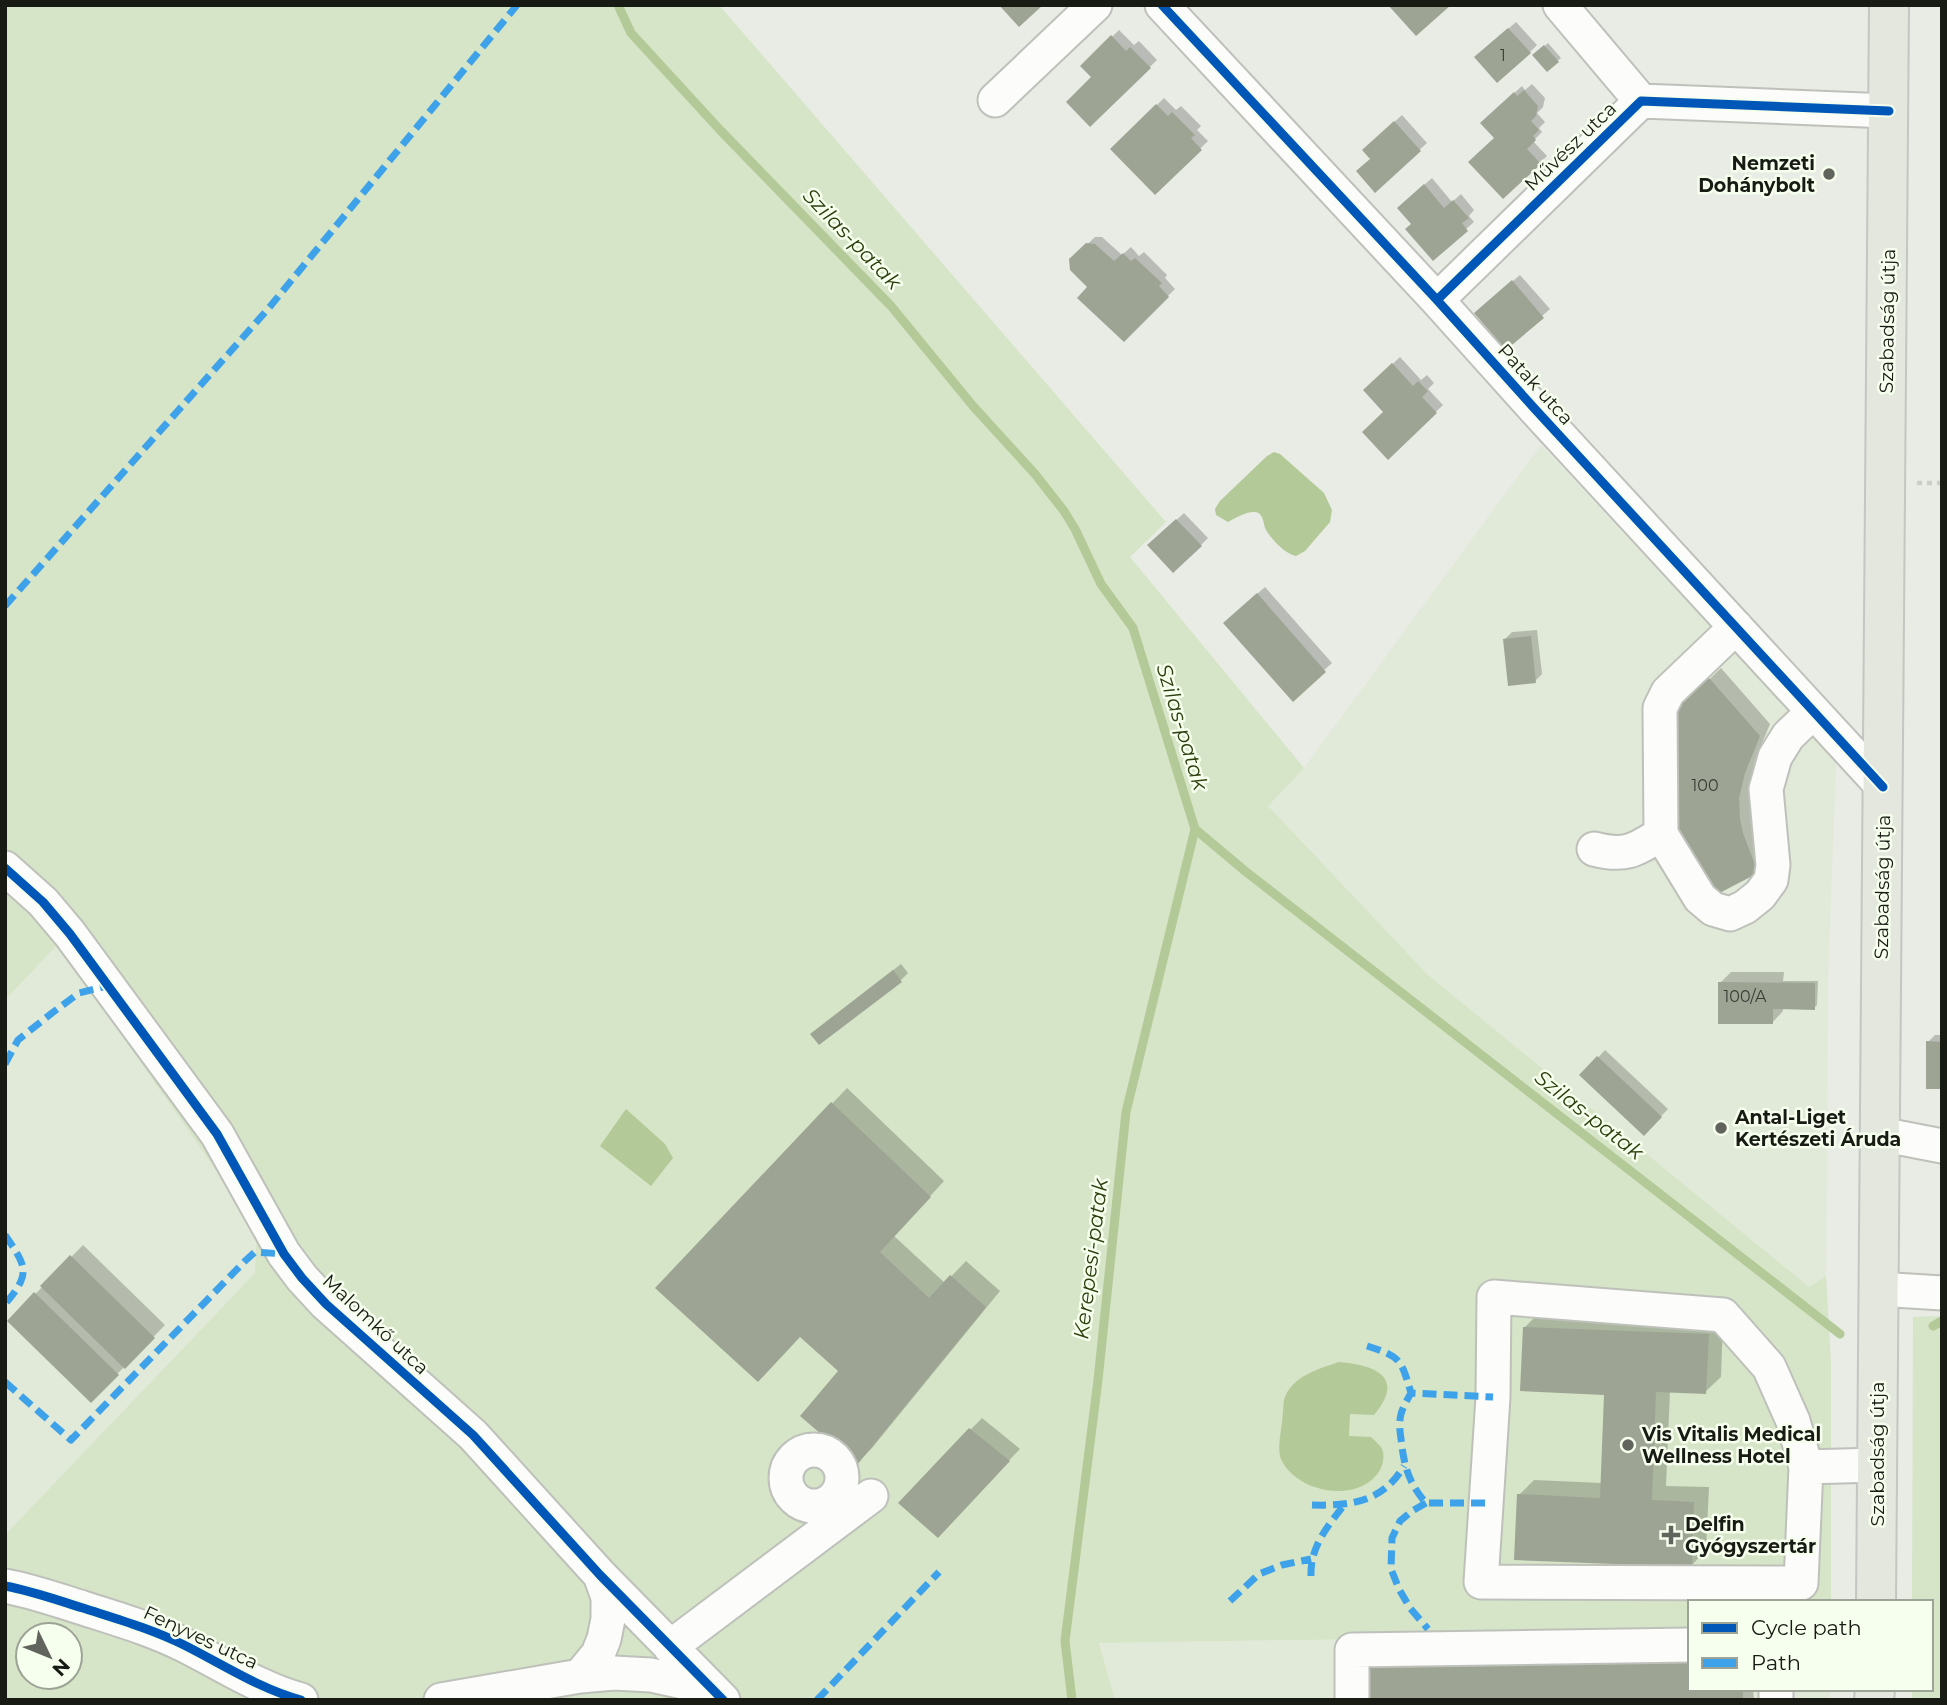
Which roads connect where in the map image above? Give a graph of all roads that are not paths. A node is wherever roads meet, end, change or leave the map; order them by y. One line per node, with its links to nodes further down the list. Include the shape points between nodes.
1 (1095, 5): 5 (street)
2 (1162, 5): 8 (street, Patak utca)
3 (1889, 5): 7 (main road, Szabadság útja)
4 (1574, 13): 6 (street)
5 (995, 100)
6 (1641, 102): 7 (street, Művész utca); 8 (street, Művész utca)
7 (1889, 111): 11 (main road, Szabadság útja)
8 (1437, 300): 9 (street, Patak utca)
9 (1735, 627): 10 (street, Patak utca); 12 (street, via 1668,692 1660,708)
10 (1813, 712): 11 (street, Patak utca); 12 (street, via 1788,736 1775,757 1766,789 1773,865 1771,880 1760,895 1730,914 1713,909 1700,898)
11 (1883, 787): 15 (main road, Szabadság útja)
12 (1661, 834): 13 (street, via 1624,853)
13 (1594, 849)
14 (5, 868): 22 (street, Malomkő utca, via 70,934 217,1134 302,1278 473,1435)
15 (1880, 1134): 16 (street); 17 (main road, Szabadság útja)
16 (1942, 1146)
17 (1878, 1289): 18 (street); 19 (main road, Szabadság útja)
18 (1942, 1293)
19 (1877, 1465): 20 (street); 24 (main road, Szabadság útja)
20 (1806, 1467): 20 (street, via 1801,1583 1481,1582 1493,1397 1494,1297 1723,1315 1769,1367 1793,1421)
21 (872, 1496): 26 (street, via 836,1510)
22 (600, 1575): 26 (street, Malomkő utca); 27 (street, via 608,1597 608,1619 598,1654)
23 (5, 1586): 28 (street, Fenyves utca, via 170,1639)
24 (1876, 1600)
25 (1688, 1645): 31 (street, via 1352,1650)
26 (670, 1647): 30 (street, Malomkő utca)
27 (580, 1676): 29 (street); 30 (street, via 651,1675 687,1683)
28 (301, 1700)
29 (441, 1700)
30 (722, 1700)
31 (1352, 1700)

